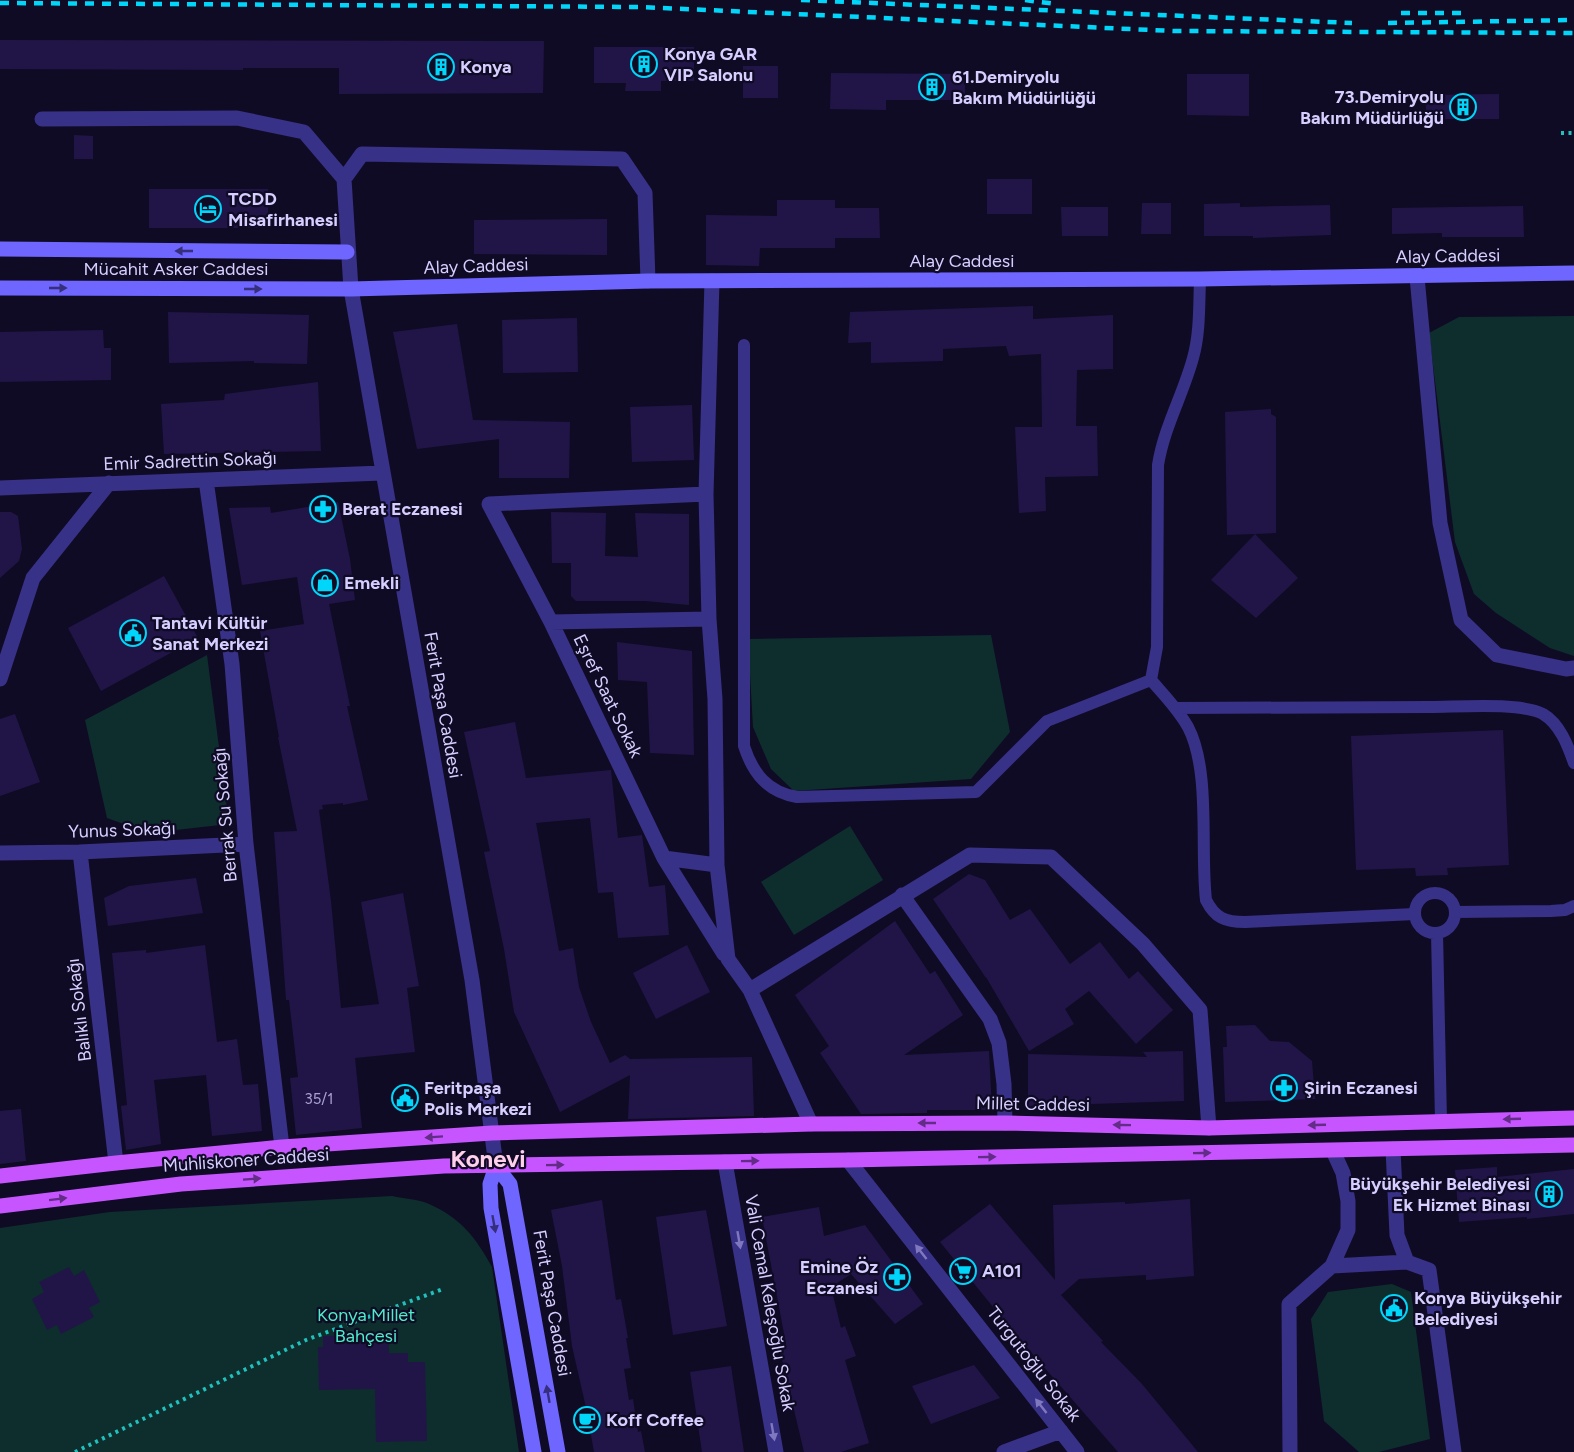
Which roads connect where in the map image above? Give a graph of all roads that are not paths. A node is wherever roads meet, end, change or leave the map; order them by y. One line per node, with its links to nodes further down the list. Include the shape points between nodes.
1 (42, 119): 2 (street, via 237,118 304,132)
2 (344, 178): 4 (street, Ferit Paşa Caddesi); 8 (street, via 362,154 622,159 645,193)
3 (0, 249): 4 (main road, Mücahit Asker Caddesi, one-way to 3)
4 (347, 252): 11 (street, Ferit Paşa Caddesi)
5 (1574, 273): 6 (main road, Alay Caddesi)
6 (1417, 277): 7 (main road, Alay Caddesi); 20 (street, via 1440,523 1461,620 1497,655)
7 (1200, 279): 9 (main road, Alay Caddesi); 22 (lane, via 1199,332 1158,465 1156,647)
8 (648, 281): 9 (main road, Alay Caddesi); 11 (main road, Alay Caddesi)
9 (712, 281): 17 (street)
10 (0, 288): 11 (main road, Mücahit Asker Caddesi, one-way to 11)
11 (351, 289): 13 (street, Ferit Paşa Caddesi)
12 (744, 345): 22 (lane, via 744,746 749,763 771,788 797,797 976,792 1047,721)
13 (382, 473): 14 (street, Emir Sadrettin Sokağı); 42 (street, Ferit Paşa Caddesi, via 472,980)
14 (206, 480): 15 (street, Emir Sadrettin Sokağı); 25 (street, Berrak Su Sokağı, via 232,664)
15 (109, 483): 16 (street, Emir Sadrettin Sokağı); 21 (street, via 33,578)
16 (0, 488)
17 (706, 494): 18 (street); 19 (street, Eşref Saat Sokak, via 489,504)
18 (709, 619): 19 (street); 29 (street, via 715,699)
19 (551, 622): 28 (street, Eşref Saat Sokak)
20 (1574, 668)
21 (0, 679)
22 (1150, 680): 23 (lane)
23 (1175, 708): 24 (lane, via 1531,710 1557,727); 33 (lane, via 1188,727 1199,761 1206,900 1220,918 1245,922)
24 (1574, 763)
25 (246, 844): 26 (street, Yunus Sokağı); 44 (street, Berrak Su Sokağı)
26 (80, 852): 27 (street, Yunus Sokağı); 48 (street, Balıklı Sokağı)
27 (0, 853)
28 (664, 858): 29 (street); 35 (street, Eşref Saat Sokak)
29 (717, 865): 35 (street)
30 (902, 895): 36 (street); 39 (street, via 990,1019 999,1043); 41 (street, via 970,855 1051,857 1143,944 1200,1010)
31 (1574, 906): 32 (lane, via 1551,911)
32 (1455, 912): 33 (lane, via 1451,900 1434,893 1422,898); 34 (lane, via 1452,924)
33 (1415, 914): 34 (lane, via 1420,926)
34 (1437, 933): 38 (lane)
35 (728, 959): 36 (street, Eşref Saat Sokak)
36 (750, 990): 40 (street, Eşref Saat Sokak)
37 (1573, 1116): 38 (main road, Millet Caddesi, one-way to 38)
38 (1441, 1121): 41 (main road, Millet Caddesi, one-way to 41)
39 (1005, 1123): 40 (main road, Millet Caddesi, one-way to 40); 41 (main road, Millet Caddesi, one-way to 39)
40 (811, 1124): 42 (main road, Millet Caddesi)
41 (1209, 1128)
42 (492, 1133): 44 (main road, Muhliskoner Caddesi, one-way to 44); 50 (street, Ferit Paşa Caddesi)
43 (1574, 1145): 45 (main road)
44 (282, 1147): 48 (main road, Muhliskoner Caddesi)
45 (1393, 1149): 46 (main road); 53 (street, via 1397,1235)
46 (1333, 1151): 47 (main road, one-way to 46); 54 (street, via 1343,1173 1348,1230)
47 (848, 1160): 49 (main road, one-way to 47); 55 (street, Turgutoğlu Sokak, one-way to 47)
48 (116, 1162): 51 (main road, Muhliskoner Caddesi)
49 (725, 1162): 50 (main road, one-way to 49); 58 (street, Vali Cemal Keleşoğlu Sokak, one-way to 58)
50 (496, 1166): 52 (main road, Muhliskoner Caddesi, one-way to 50, via 181,1184); 56 (main road, Ferit Paşa Caddesi, one-way to 56, via 490,1184 491,1208); 57 (main road, Ferit Paşa Caddesi, one-way to 50, via 510,1184)
51 (0, 1176)
52 (0, 1206)
53 (1407, 1262): 54 (street); 62 (street, via 1429,1270)
54 (1332, 1266): 61 (street, via 1288,1304)
55 (1061, 1431): 59 (street); 60 (street, Turgutoğlu Sokak)
56 (534, 1452)
57 (558, 1452)
58 (776, 1452)
59 (1004, 1452)
60 (1077, 1452)
61 (1290, 1452)
62 (1454, 1452)

